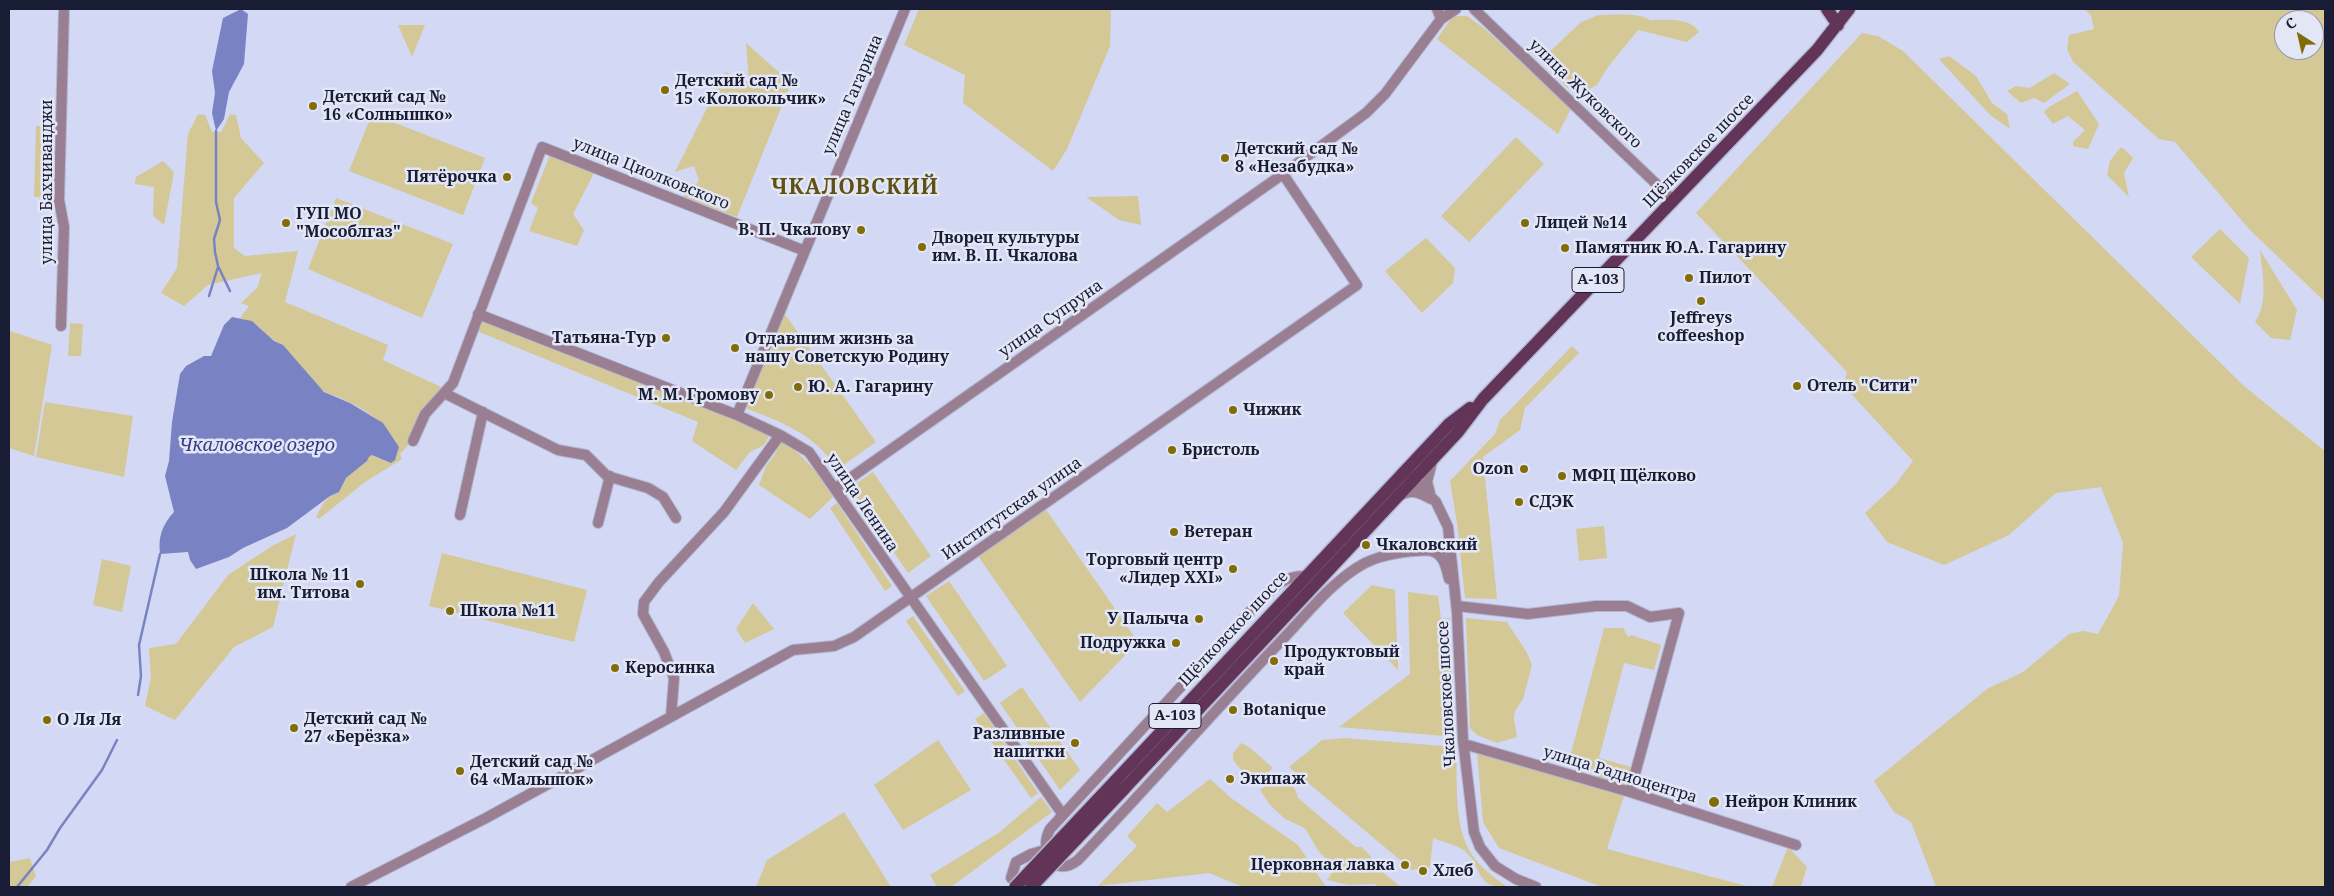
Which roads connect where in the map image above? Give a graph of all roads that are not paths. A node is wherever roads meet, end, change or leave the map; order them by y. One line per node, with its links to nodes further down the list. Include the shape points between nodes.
1 (64, 9): 14 (street, улица Бахчиванджи, via 59,200 64,227)
2 (905, 9): 12 (street, улица Гагарина)
3 (1437, 9): 8 (street)
4 (1456, 9): 8 (street)
5 (1474, 9): 11 (street, улица Жуковского)
6 (1827, 9): 9 (main road)
7 (1850, 9): 9 (main road, Щёлковское шоссе / А-103)
8 (1441, 19): 10 (street, via 1385,94 1366,113)
9 (1838, 25): 11 (main road, Щёлковское шоссе / А-103)
10 (1283, 174): 25 (street, улица Супруна); 35 (street, Институтская улица, via 1357,284)
11 (1674, 201): 16 (main road, Щёлковское шоссе / А-103)
12 (805, 251): 13 (street, улица Циолковского, via 542,147); 18 (street, улица Гагарина)
13 (478, 314): 15 (street, via 453,384); 18 (street, улица Ленина)
14 (60, 326)
15 (444, 393): 17 (street); 20 (street, via 425,414)
16 (1483, 399): 21 (main road, Щёлковское шоссе / А-103); 22 (main road, Щёлковское шоссе / А-103, via 1449,424)
17 (483, 412): 23 (street, via 558,450 586,455); 28 (street)
18 (737, 415): 19 (street, улица Ленина)
19 (780, 434): 25 (street, улица Ленина, via 809,452); 37 (street, via 724,512 644,602 643,614 674,678)
20 (413, 441)
21 (1434, 457): 24 (main road, Щёлковское шоссе / А-103); 27 (street, via 1426,482)
22 (1402, 474): 24 (street); 34 (main road, Щёлковское шоссе / А-103)
23 (610, 476): 29 (street, via 648,488 662,497); 30 (street)
24 (1414, 478): 26 (main road, Щёлковское шоссе / А-103); 27 (street, Чкаловское шоссе)
25 (836, 488): 35 (street, улица Ленина)
26 (1395, 498): 27 (street, via 1408,491); 39 (main road, Щёлковское шоссе / А-103)
27 (1433, 498): 31 (street, Чкаловское шоссе)
28 (460, 515)
29 (676, 518)
30 (598, 522)
31 (1448, 527): 32 (street, Чкаловское шоссе); 33 (street, via 1446,536)
32 (1451, 549): 33 (street, А-103); 36 (street, Чкаловское шоссе)
33 (1432, 550): 36 (street, via 1444,563); 43 (street, А-103, via 1379,557 1349,574 1251,673 1078,860 1063,867 1050,859)
34 (1306, 576): 39 (main road, Щёлковское шоссе / А-103); 41 (street, А-103, via 1284,580 1256,605)
35 (910, 598): 37 (street, Институтская улица, via 854,637 834,646 793,650); 41 (street, улица Ленина)
36 (1457, 606): 38 (street, Чкаловское шоссе); 40 (street, via 1528,614 1596,606 1627,606 1650,617 1679,613)
37 (671, 717): 45 (street, Институтская улица)
38 (1464, 744): 40 (street, улица Радиоцентра); 47 (street, Чкаловское шоссе, via 1474,832 1480,847 1495,866)
39 (1120, 785): 44 (main road, Щёлковское шоссе / А-103, bridge); 46 (main road, Щёлковское шоссе / А-103, bridge)
40 (1630, 792): 42 (street, улица Радиоцентра)
41 (1062, 815): 43 (street, А-103, via 1046,836)
42 (1796, 845)
43 (1045, 850): 44 (street, via 1016,862)
44 (1013, 883)
45 (351, 887)
46 (1031, 887)
47 (1536, 887)

